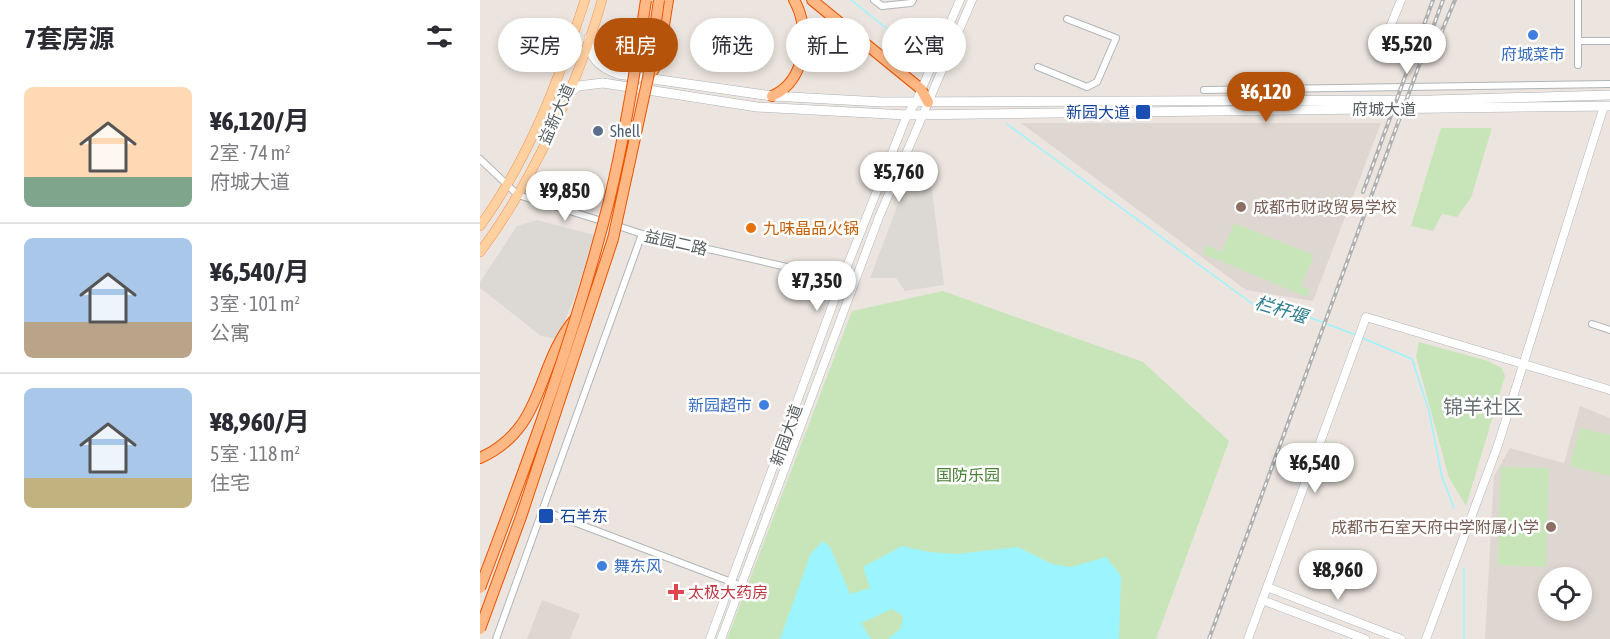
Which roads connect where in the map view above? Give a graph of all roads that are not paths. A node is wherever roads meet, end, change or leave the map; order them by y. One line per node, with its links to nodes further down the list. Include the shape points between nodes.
1 (585, 0): 34 (main road, 益新大道, via 550,97)
2 (602, 0): 15 (main road, 益新大道)
3 (646, 0): 41 (highway, bridge, via 618,164)
4 (659, 0): 21 (highway, bridge)
5 (668, 0): 21 (highway, via 658,63)
6 (794, 0): 26 (highway, via 804,22 802,52 788,84)
7 (812, 0): 23 (highway)
8 (874, 0): 9 (street, via 882,6)
9 (914, 0)
10 (960, 0): 23 (street, 新园大道)
11 (972, 0): 29 (street, 新园大道)
12 (1401, 0): 18 (street)
13 (1578, 0): 16 (street)
14 (1067, 19): 20 (street, via 1116,38 1097,82 1087,87)
15 (589, 37): 26 (main road, 府城大道, via 597,62 618,74); 27 (main road, 益新大道)
16 (1578, 41): 17 (street); 19 (street)
17 (1610, 41)
18 (1378, 57)
19 (1578, 65)
20 (1038, 67)
21 (648, 78): 53 (highway, bridge, via 610,249)
22 (1610, 84): 24 (street)
23 (921, 89): 28 (street, 新园大道); 29 (highway)
24 (1204, 90)
25 (1610, 95): 29 (main road, 府城大道, via 1432,100)
26 (772, 96): 28 (main road, 府城大道)
27 (565, 97): 32 (main road, 府城大道, via 590,82 757,107); 35 (main road, 益新大道)
28 (916, 102): 29 (main road, 府城大道); 32 (street, 新园大道)
29 (928, 102): 31 (street, 新园大道)
30 (1607, 106): 31 (main road, 府城大道); 44 (street)
31 (923, 114): 32 (main road, 府城大道); 40 (street, 新园大道)
32 (907, 115): 39 (street, 新园大道)
33 (480, 159): 34 (street)
34 (507, 181): 35 (street); 36 (main road, 益新大道)
35 (518, 195): 37 (street, 益园二路); 38 (main road, 益新大道)
36 (480, 226)
37 (642, 234): 39 (street, 益园二路); 47 (street)
38 (480, 252)
39 (842, 279): 40 (street, 益园二路); 48 (street, 新园大道)
40 (853, 282): 49 (street, 新园大道)
41 (575, 319): 46 (highway, via 562,334 527,420 506,444); 51 (highway, bridge)
42 (1592, 324): 43 (street)
43 (1610, 330)
44 (1524, 364): 45 (street); 50 (street, via 1366,317); 60 (street)
45 (1610, 390)
46 (480, 458)
47 (542, 510): 48 (street); 54 (street)
48 (732, 583): 49 (street); 55 (street, 新园大道)
49 (742, 586): 56 (street, 新园大道)
50 (1267, 587): 52 (street); 59 (street)
51 (480, 588)
52 (1262, 600): 57 (street); 58 (street)
53 (480, 629)
54 (496, 639)
55 (710, 639)
56 (722, 639)
57 (1248, 639)
58 (1365, 639)
59 (1401, 639)
60 (1426, 639)

